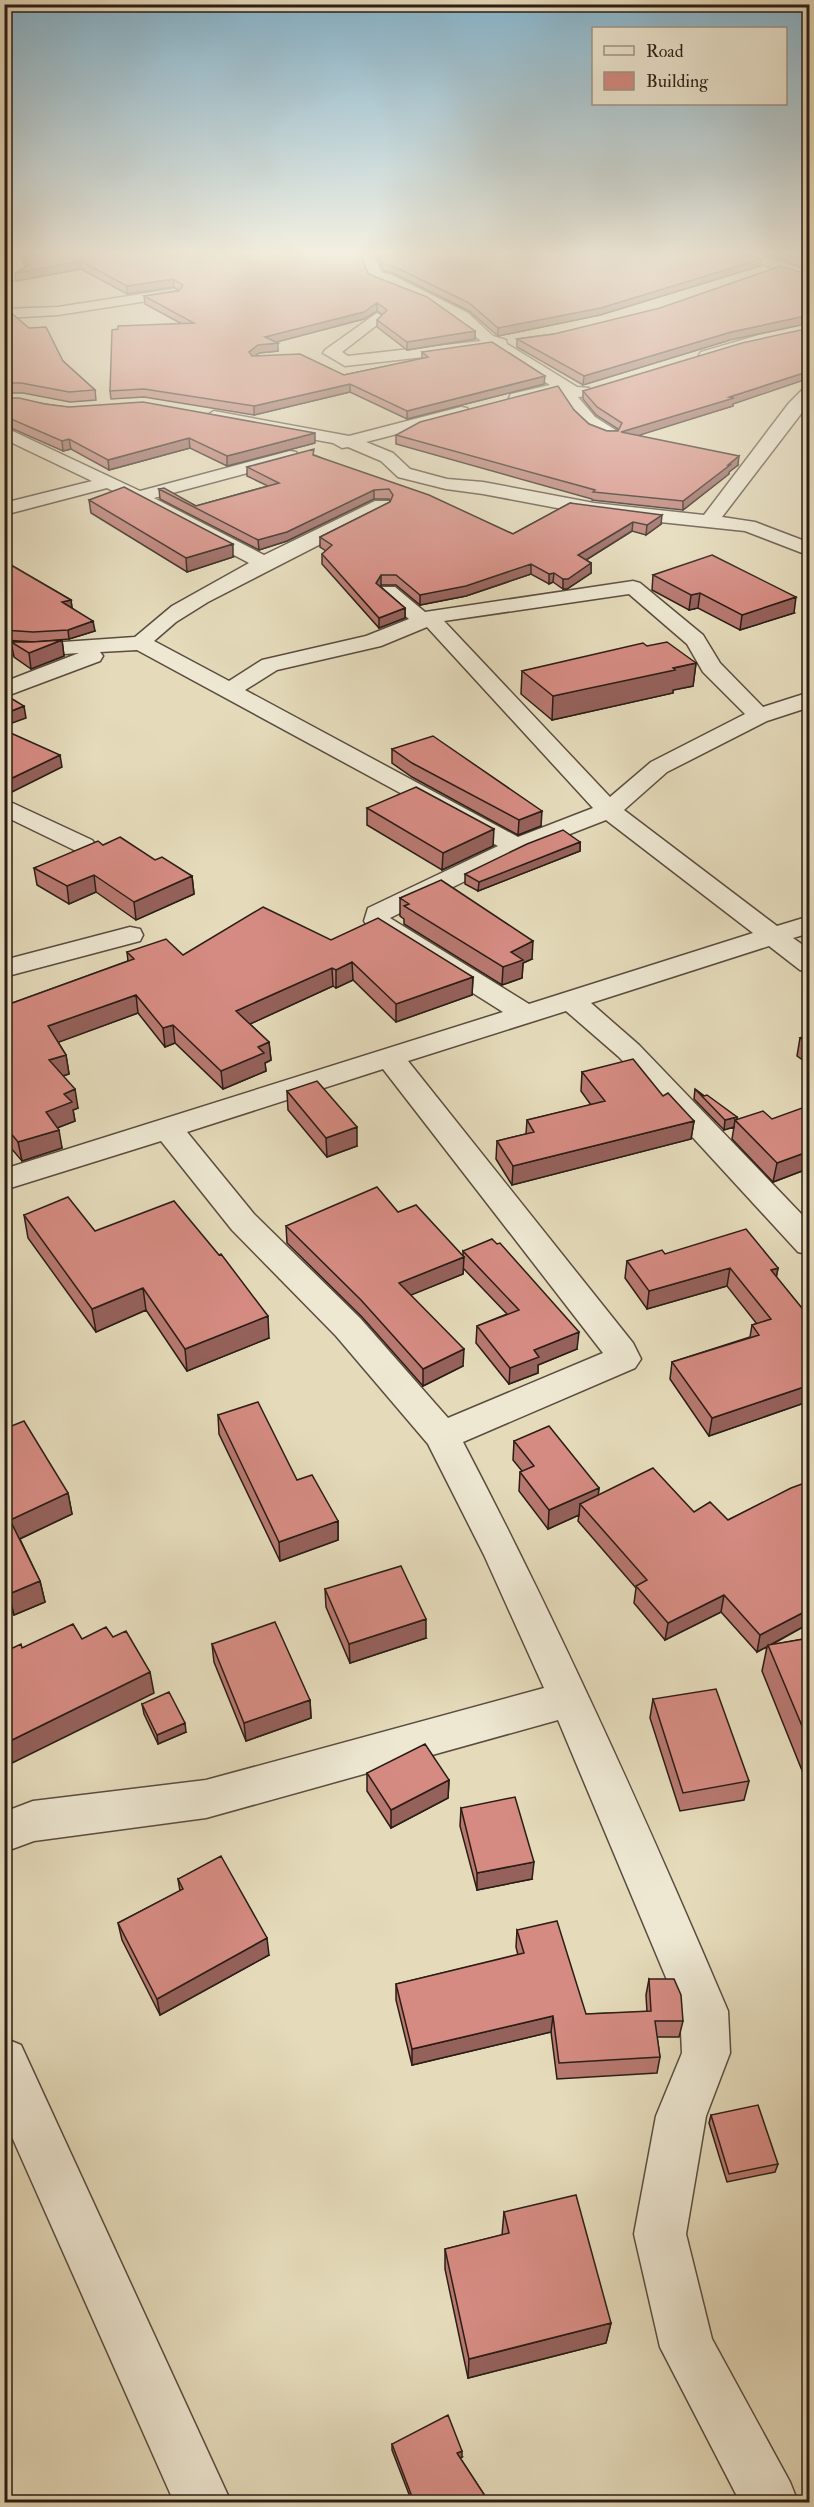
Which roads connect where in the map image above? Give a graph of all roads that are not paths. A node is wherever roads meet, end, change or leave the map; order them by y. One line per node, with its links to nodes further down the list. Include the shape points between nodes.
1 (535, 368): 2 (street)
2 (564, 386): 3 (street, via 579,393); 5 (street); 9 (street, via 577,411 600,430)
3 (600, 388)
4 (808, 395): 15 (street)
5 (496, 403)
6 (473, 409): 10 (street)
7 (201, 414): 10 (street)
8 (4, 432): 11 (street)
9 (611, 433)
10 (349, 441): 12 (street); 15 (street, via 387,457 404,473 446,484)
11 (109, 482): 12 (street); 14 (street)
12 (138, 497): 17 (street)
13 (382, 505): 17 (street)
14 (4, 509)
15 (708, 523): 16 (street, via 748,526)
16 (810, 550)
17 (264, 562): 19 (street, via 163,620)
18 (388, 591): 22 (street, via 423,621 373,641 270,666)
19 (131, 644): 20 (street); 21 (street); 22 (street)
20 (4, 648)
21 (4, 690)
22 (229, 691): 28 (street)
23 (810, 699): 24 (street)
24 (759, 716): 26 (street, via 659,767); 26 (street, via 711,667 695,639 633,587 429,617)
25 (4, 806): 27 (street)
26 (609, 810): 28 (street); 31 (street)
27 (83, 845)
28 (517, 846): 35 (street, via 377,914 377,921)
29 (810, 924): 31 (street)
30 (129, 935): 33 (street)
31 (772, 935): 32 (street); 34 (street)
32 (810, 964)
33 (4, 969)
34 (570, 999): 35 (street); 39 (street, via 629,1051)
35 (525, 1014): 36 (street)
36 (389, 1057): 37 (street); 40 (street, via 623,1359)
37 (167, 1128): 38 (street); 40 (street, via 243,1222 348,1327)
38 (4, 1180)
39 (810, 1244)
40 (442, 1436): 41 (street)
41 (570, 1699): 42 (street, via 206,1799 33,1821); 45 (street, via 704,2011 706,2053 681,2116 660,2234 687,2347)
42 (4, 1832)
43 (4, 2062): 44 (street)
44 (203, 2502)
45 (770, 2502)

